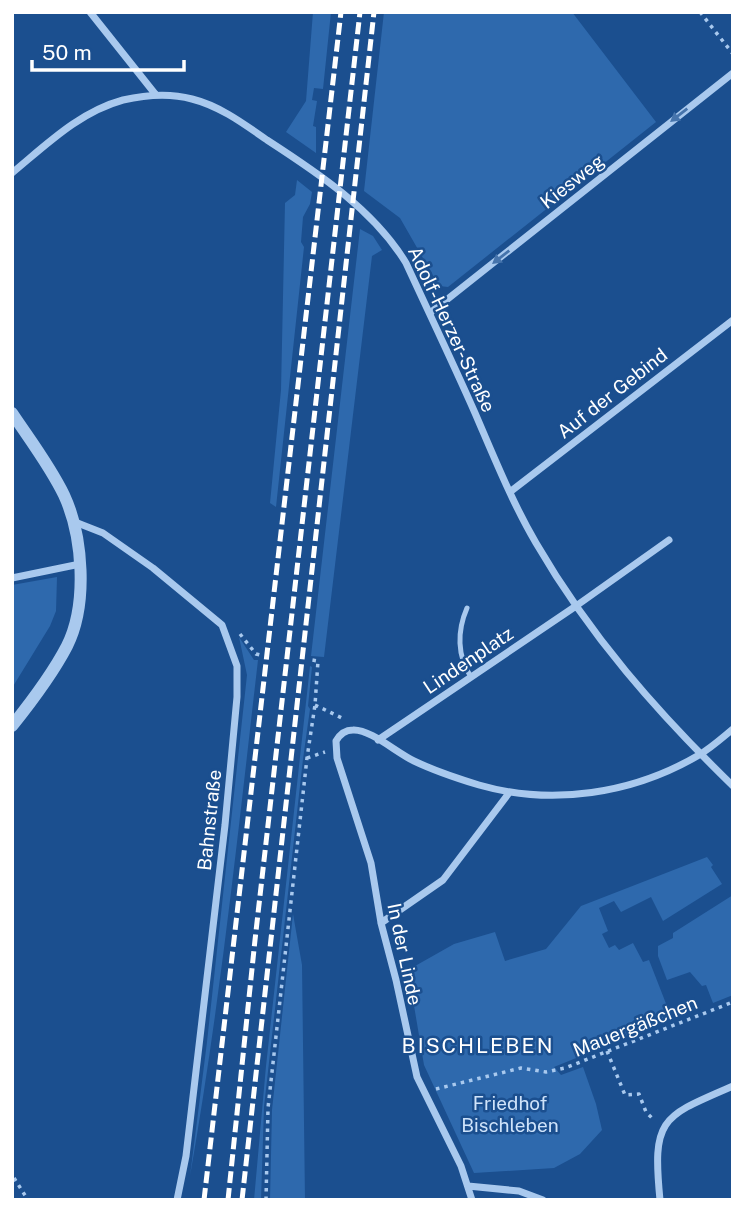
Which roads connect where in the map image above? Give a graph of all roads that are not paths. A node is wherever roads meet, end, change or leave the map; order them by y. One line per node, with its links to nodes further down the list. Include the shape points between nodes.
1 (90, 12): 3 (street)
2 (733, 73): 5 (street, Kiesweg, one-way to 5)
3 (156, 95): 4 (street, Adolf-Herzer-Straße, via 97,109); 5 (street, Adolf-Herzer-Straße, via 191,98 212,106 307,166 363,211 395,246)
4 (12, 173)
5 (430, 313): 8 (street, Adolf-Herzer-Straße)
6 (733, 320): 8 (street, Auf der Gebind)
7 (12, 413): 9 (street, via 64,494)
8 (510, 492): 13 (street, Adolf-Herzer-Straße)
9 (75, 522): 11 (street); 25 (street, Bahnstraße, via 103,533 153,568 222,625 237,666 225,825)
10 (669, 540): 13 (street)
11 (81, 564): 12 (street); 16 (street, via 77,609 67,645)
12 (12, 578)
13 (576, 606): 15 (street, Lindenplatz); 19 (street, Adolf-Herzer-Straße, via 626,674)
14 (467, 608): 15 (lane, via 460,636 462,663)
15 (471, 677): 18 (street, Lindenplatz)
16 (12, 726)
17 (733, 729): 19 (street)
18 (378, 740): 21 (street, via 435,771); 22 (street, In der Linde, via 356,730 342,733 335,750 366,842)
19 (700, 755): 20 (street, Adolf-Herzer-Straße); 21 (street, via 607,789 553,797)
20 (733, 786)
21 (509, 793): 22 (street, via 443,880)
22 (381, 923): 24 (street, In der Linde, via 412,1060)
23 (733, 1086): 28 (street, via 671,1116 662,1129 657,1155)
24 (468, 1186): 26 (street, In der Linde); 27 (street, via 519,1191)
25 (177, 1200)
26 (471, 1200)
27 (543, 1200)
28 (660, 1200)

